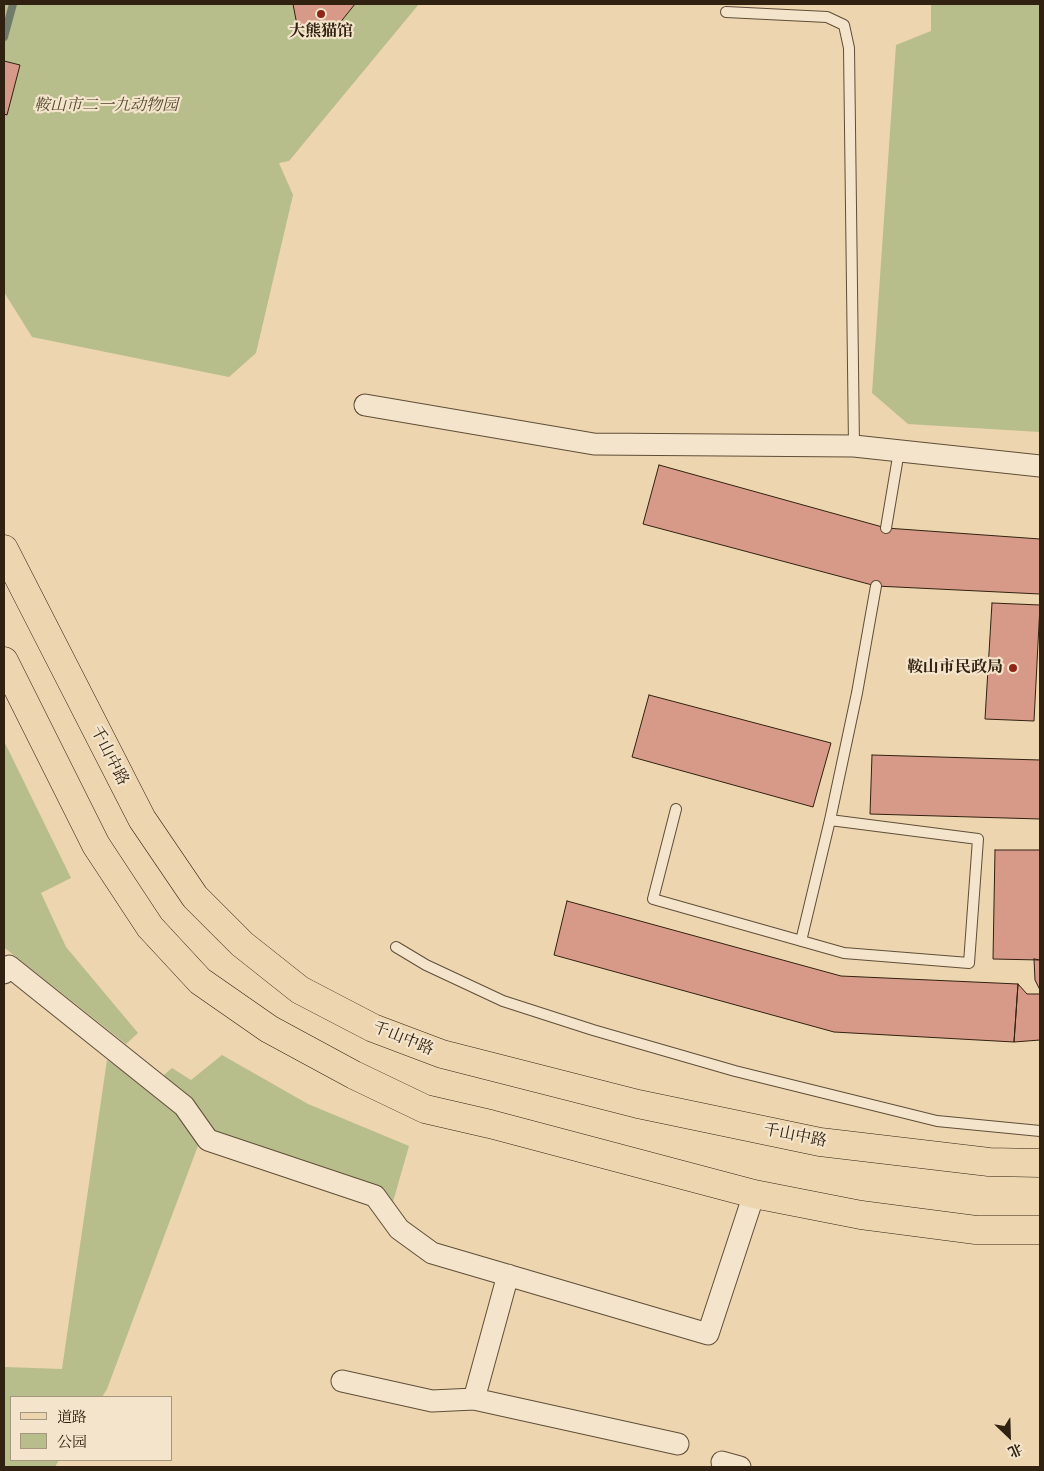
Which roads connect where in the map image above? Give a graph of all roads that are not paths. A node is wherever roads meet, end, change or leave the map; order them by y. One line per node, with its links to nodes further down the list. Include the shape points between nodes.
1 (726, 12): 3 (lane, via 827,17 844,25 849,48)
2 (366, 405): 3 (street, via 594,444)
3 (854, 446): 4 (street)
4 (899, 451): 5 (street); 6 (lane)
5 (1040, 466)
6 (886, 528)
7 (4, 549): 16 (main road, 千山中路, via 142,819 195,897 242,944 300,990 373,1028 442,1054 638,1104 820,1142 989,1162)
8 (876, 586): 11 (lane)
9 (4, 661): 17 (main road, via 96,845 150,927 200,981 269,1029 425,1109)
10 (676, 809): 12 (lane, via 653,899)
11 (830, 820): 12 (lane); 12 (lane, via 978,839 969,963 844,953)
12 (801, 941)
13 (396, 947): 15 (lane, via 503,1002 734,1071 937,1121)
14 (4, 973): 19 (street, via 9,966 184,1106 208,1140 375,1196 399,1229 432,1253)
15 (1040, 1131)
16 (1040, 1164)
17 (754, 1194): 18 (main road, via 860,1215 976,1230); 19 (street, via 708,1334)
18 (1040, 1230)
19 (508, 1275): 21 (street)
20 (342, 1381): 21 (street, via 432,1400)
21 (474, 1398): 22 (street)
22 (678, 1444)

